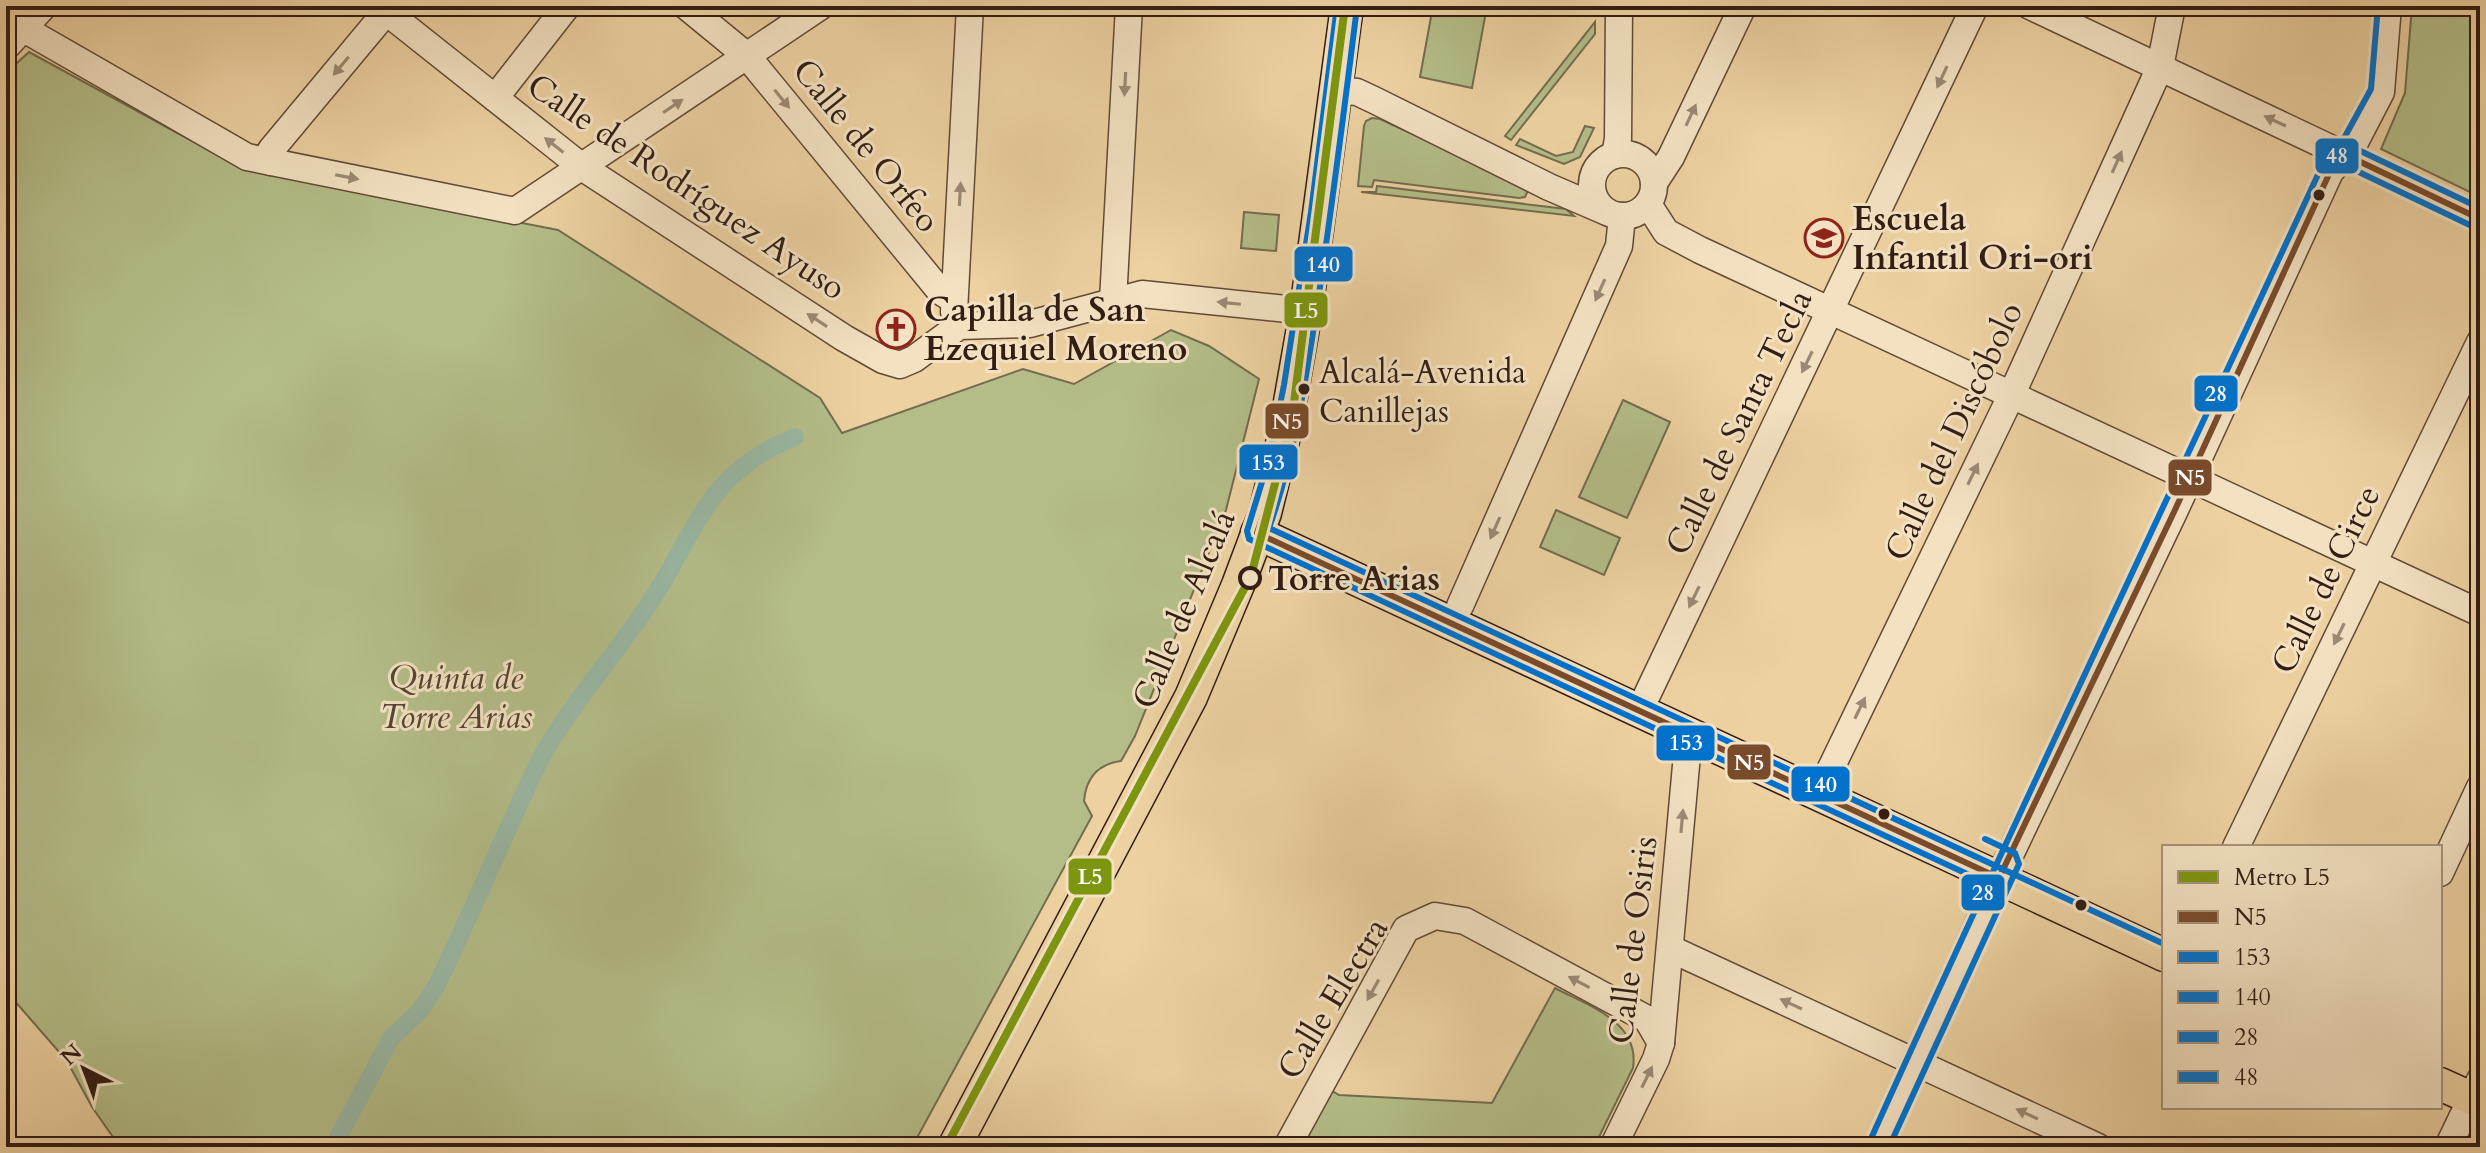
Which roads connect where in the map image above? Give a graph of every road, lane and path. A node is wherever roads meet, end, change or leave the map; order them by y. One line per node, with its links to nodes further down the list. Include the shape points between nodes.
1 (44, 6): 15 (street)
2 (567, 6): 19 (street)
3 (686, 6): 16 (street, Calle de Orfeo)
4 (821, 6): 16 (street)
5 (970, 6): 28 (street, one-way to 5)
6 (1129, 6): 29 (street, one-way to 29)
7 (1347, 6): 18 (main road, Calle de Alcalá)
8 (1619, 6): 20 (street)
9 (1743, 6): 26 (street, one-way to 9, via 1671,157)
10 (1975, 6): 31 (street, Calle de Santa Tecla, one-way to 31)
11 (2030, 6): 17 (street)
12 (2172, 6): 17 (street, Calle del Discóbolo)
13 (2388, 6): 21 (street, via 2381,92)
14 (385, 8): 19 (street, Calle de Rodríguez Ayuso); 22 (street, one-way to 22, via 271,150)
15 (12, 31): 22 (street, via 247,157)
16 (747, 56): 23 (street, one-way to 16); 28 (street, Calle de Orfeo, one-way to 28, via 940,291)
17 (2160, 67): 21 (street, one-way to 17); 34 (street, Calle del Discóbolo, one-way to 17)
18 (1337, 90): 25 (street, via 1357,92); 30 (main road, Calle de Alcalá)
19 (495, 98): 23 (street, Calle de Rodríguez Ayuso, one-way to 19)
20 (1615, 155): 24 (street, via 1601,163); 26 (street, via 1631,155 1650,168)
21 (2346, 155): 27 (street); 35 (street, via 2330,172)
22 (271, 162): 23 (street, one-way to 23, via 515,211)
23 (582, 167): 32 (street, Calle de Rodríguez Ayuso, one-way to 23, via 914,359 900,365 883,360)
24 (1593, 178): 25 (street); 26 (street, via 1595,197)
25 (1549, 187): 26 (street)
26 (1631, 206): 31 (street, via 1666,232); 38 (street, one-way to 38, via 1619,246)
27 (2480, 219)
28 (954, 300): 32 (street)
29 (1113, 301): 30 (street, one-way to 29, via 1142,294); 32 (street, via 1030,324)
30 (1306, 311): 36 (main road, Calle de Alcalá, via 1284,436)
31 (1831, 312): 34 (street); 40 (street, Calle de Santa Tecla, one-way to 40)
32 (959, 326)
33 (2480, 342): 37 (street, Calle de Circe)
34 (2011, 396): 35 (street); 42 (street, Calle del Discóbolo, one-way to 34)
35 (2190, 478): 37 (street); 46 (street)
36 (1261, 523): 38 (main road); 41 (main road); 55 (main road, Calle de Alcalá, via 1191,697)
37 (2372, 563): 39 (street); 44 (street, Calle de Circe, one-way to 44)
38 (1460, 606): 40 (main road)
39 (2480, 613)
40 (1647, 695): 41 (main road)
41 (1689, 723): 42 (main road); 48 (street, Calle de Osiris, one-way to 41)
42 (1823, 786): 46 (main road)
43 (2480, 787): 45 (street)
44 (2237, 845)
45 (2442, 869)
46 (2004, 870): 47 (main road); 49 (main road); 51 (street)
47 (2162, 934)
48 (1671, 949): 50 (street, Calle de Osiris); 51 (street, one-way to 48)
49 (2162, 954)
50 (1661, 1043): 56 (street, Calle Electra, one-way to 56, via 1647,1019 1465,921 1435,916 1406,929); 57 (street, Calle de Osiris, one-way to 50)
51 (1916, 1062): 58 (street); 59 (street, one-way to 51)
52 (2442, 1065): 54 (main road)
53 (2442, 1084): 54 (main road)
54 (2478, 1089): 60 (street)
55 (954, 1147)
56 (1287, 1147)
57 (1613, 1147)
58 (1878, 1147)
59 (2098, 1147)
60 (2448, 1147)

